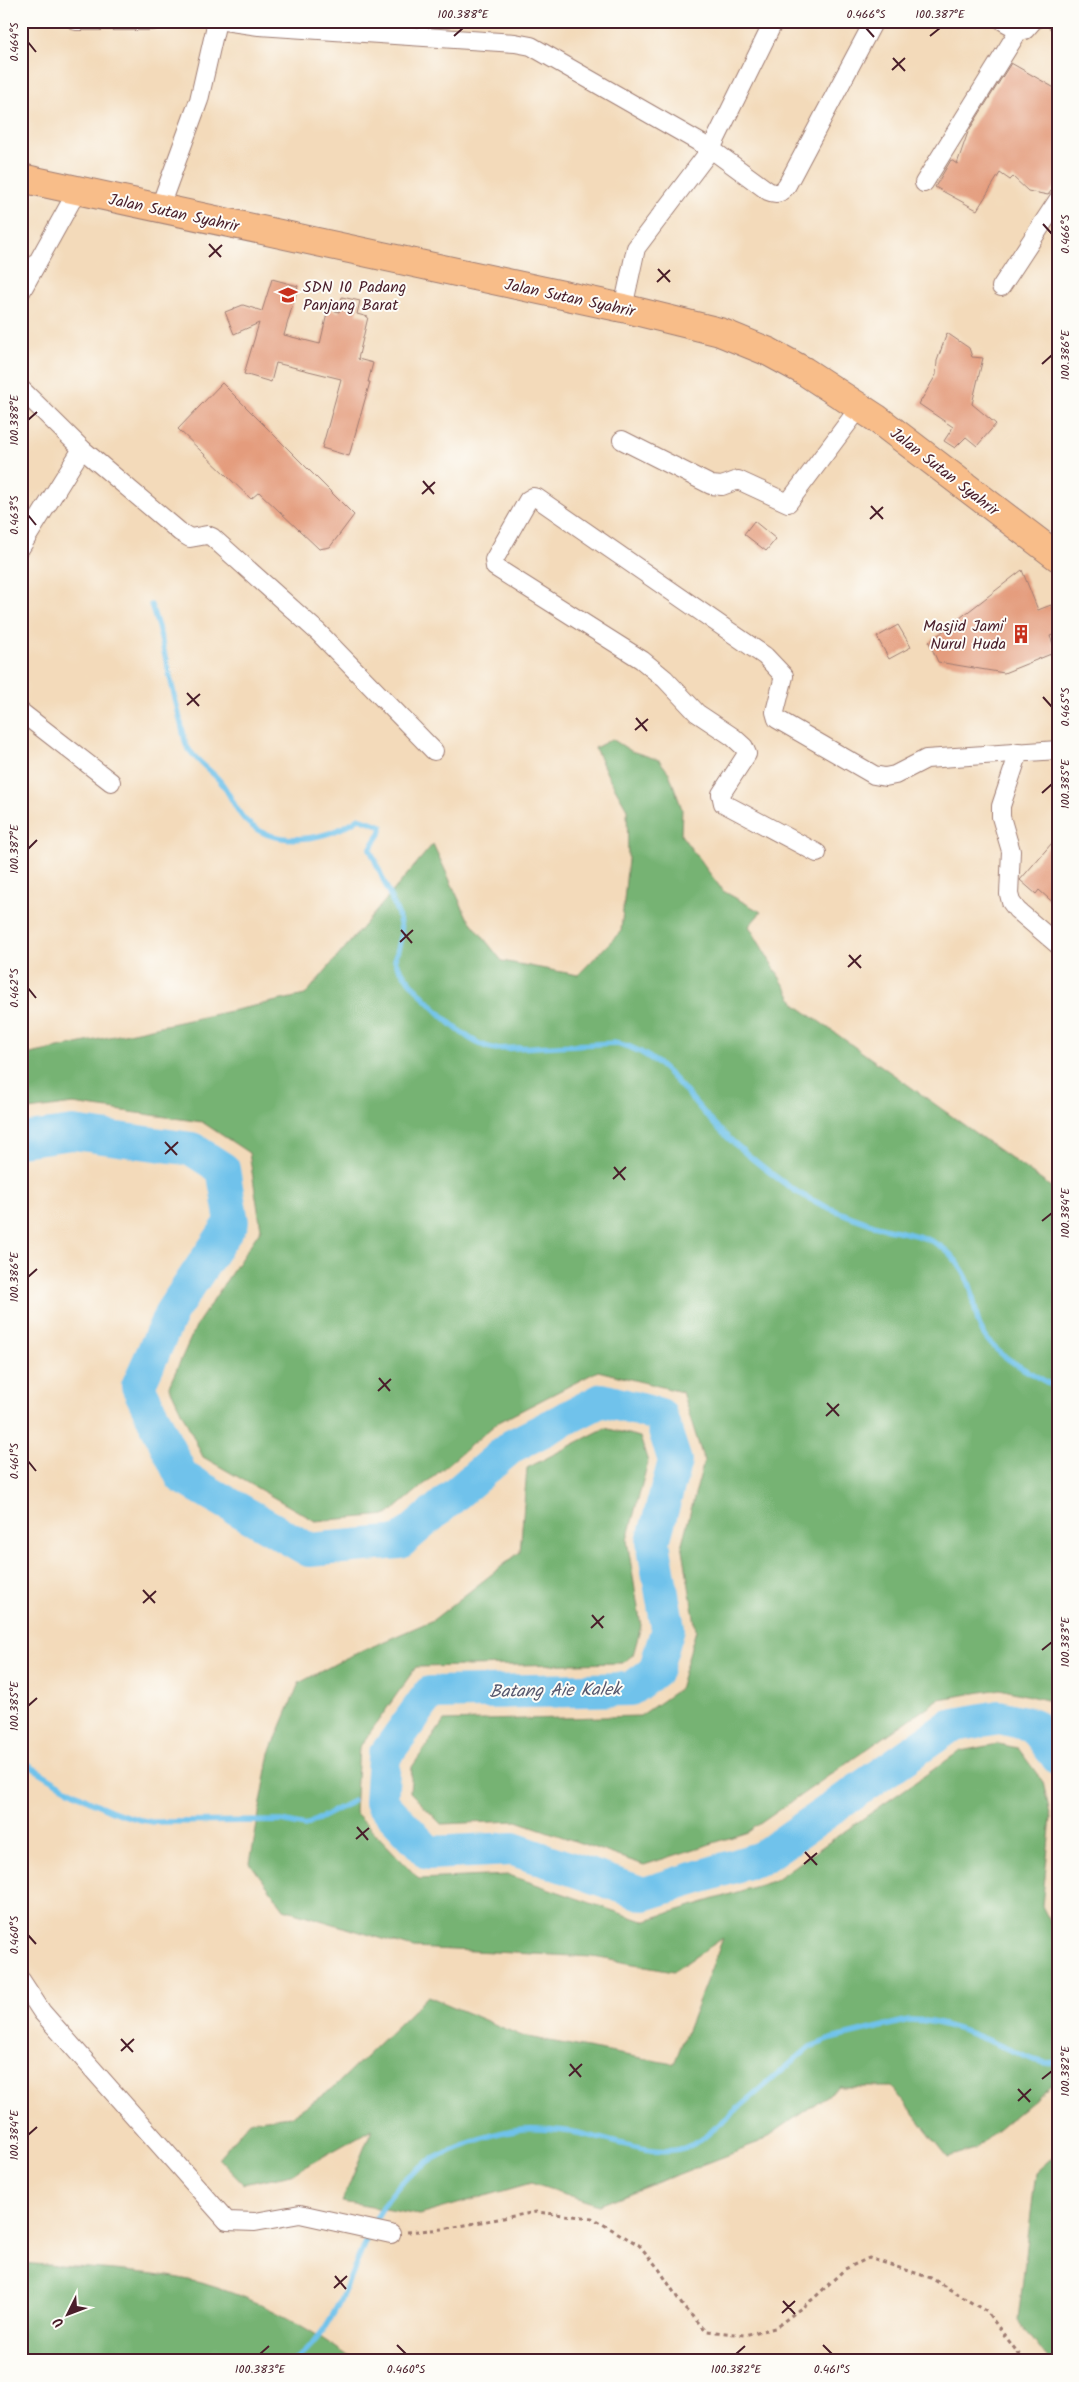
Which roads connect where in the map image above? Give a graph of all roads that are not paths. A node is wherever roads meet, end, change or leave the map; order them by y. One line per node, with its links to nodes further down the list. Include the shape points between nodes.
1 (76, 21): 2 (street)
2 (153, 21)
3 (217, 21): 15 (street, via 199,100)
4 (224, 21): 8 (street)
5 (774, 21): 10 (street)
6 (874, 21): 10 (street, via 782,192 768,191)
7 (1003, 21): 9 (street)
8 (260, 24): 10 (street, via 531,46)
9 (1026, 26): 12 (street)
10 (711, 150): 18 (street, via 636,248)
11 (21, 178): 13 (highway, Jalan Sutan Syahrir)
12 (924, 183)
13 (76, 192): 15 (highway, Jalan Sutan Syahrir); 17 (street)
14 (1058, 200): 16 (street)
15 (159, 209): 18 (highway, Jalan Sutan Syahrir)
16 (1002, 287)
17 (21, 292)
18 (623, 308): 20 (highway, Jalan Sutan Syahrir, via 720,332 746,342 804,371)
19 (21, 389): 22 (street)
20 (860, 407): 21 (street, via 788,503 738,480 722,486 710,485); 24 (highway, Jalan Sutan Syahrir)
21 (622, 440)
22 (82, 449): 23 (street); 27 (street, via 185,536 212,537 318,632)
23 (21, 547)
24 (1055, 547)
25 (21, 712): 29 (street)
26 (1058, 750): 28 (street)
27 (434, 751)
28 (1019, 752): 30 (street, via 926,760 895,775 874,775 777,719 775,712 784,676 765,656 537,498 528,500 494,560 495,567 642,660 697,712 733,737 747,754 720,794 722,803); 31 (street, via 1000,806 1011,851 1009,894 1017,910)
29 (111, 782)
30 (816, 853)
31 (1058, 945)
32 (21, 1980): 33 (street, via 42,2012 227,2221 254,2222 300,2214)
33 (391, 2234)

